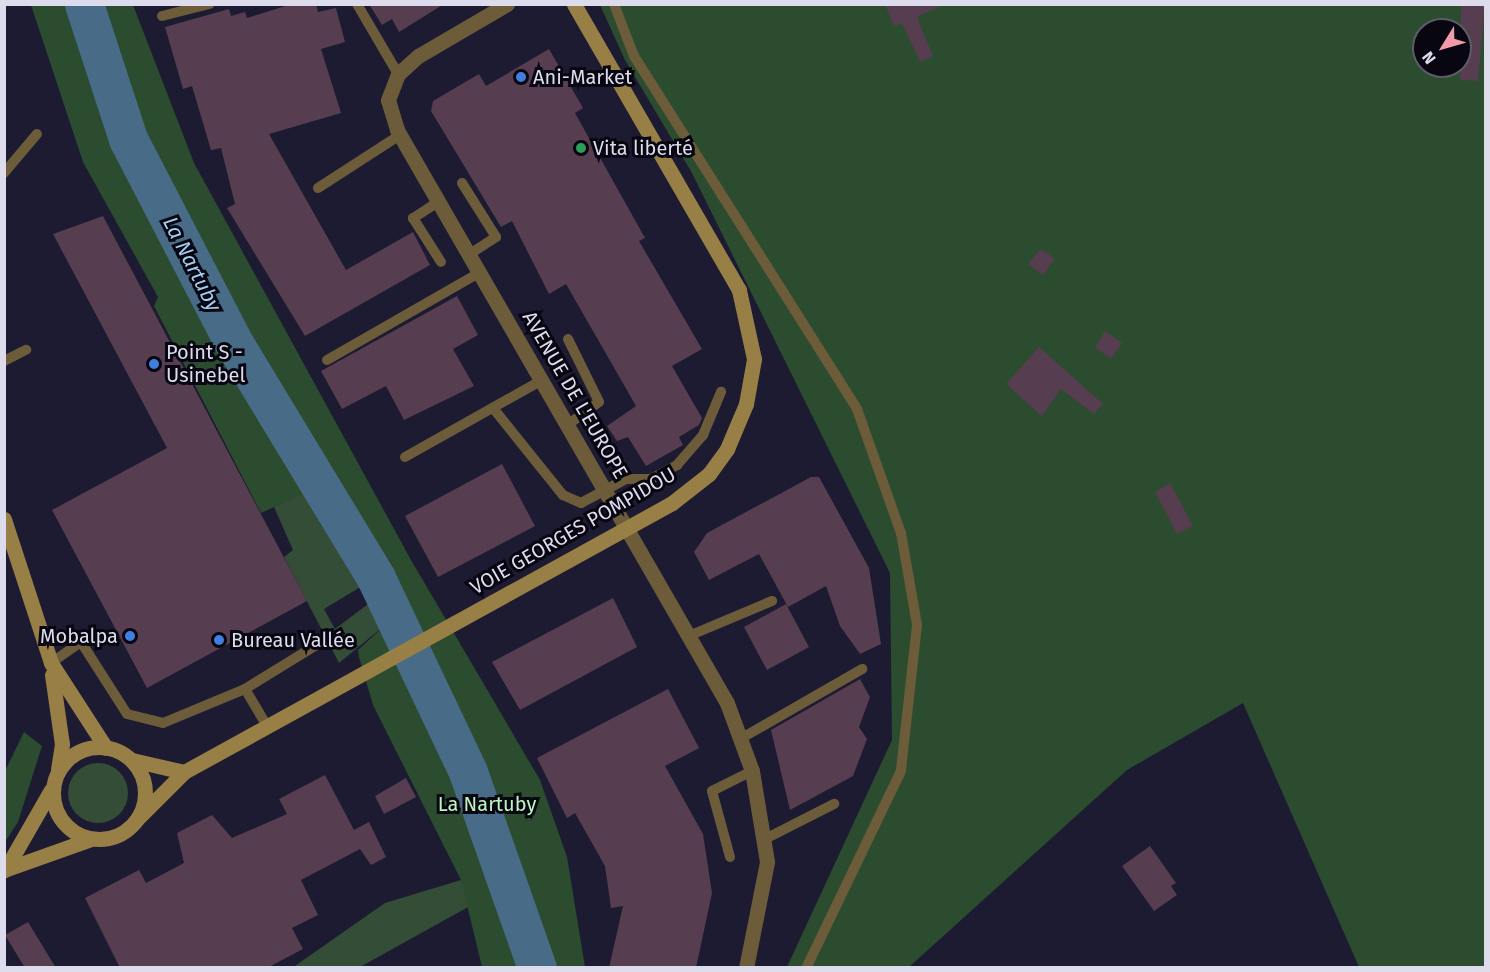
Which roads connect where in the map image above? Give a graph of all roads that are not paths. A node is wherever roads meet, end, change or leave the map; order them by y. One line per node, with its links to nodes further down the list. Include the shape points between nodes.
1 (209, 4): 6 (lane)
2 (357, 4): 7 (lane)
3 (507, 4): 7 (street, via 418,56)
4 (574, 4): 28 (street, VOIE GEORGES POMPIDOU, via 727,264 738,290 753,359 746,404 715,465 672,503)
5 (614, 4): 49 (lane, via 634,56 857,409 901,533 917,625 901,771)
6 (162, 16)
7 (398, 74): 9 (street, AVENUE DE L'EUROPE, via 388,100)
8 (37, 134): 10 (lane)
9 (400, 135): 12 (lane); 13 (street, AVENUE DE L'EUROPE)
10 (4, 173)
11 (462, 183): 14 (lane, via 496,237)
12 (318, 188)
13 (438, 202): 14 (street, AVENUE DE L'EUROPE); 15 (lane, via 413,218)
14 (468, 255): 16 (street, AVENUE DE L'EUROPE)
15 (441, 262)
16 (479, 273): 19 (lane); 21 (street, AVENUE DE L'EUROPE)
17 (568, 339): 24 (lane, via 599,402)
18 (26, 351): 20 (lane)
19 (327, 360)
20 (4, 361)
21 (542, 380): 23 (lane); 24 (street, AVENUE DE L'EUROPE)
22 (721, 392): 26 (lane, via 703,435 677,465 651,479 626,479)
23 (493, 408): 25 (lane); 26 (lane, via 562,495 581,503)
24 (569, 424): 26 (street, AVENUE DE L'EUROPE)
25 (405, 457)
26 (607, 492): 28 (street, AVENUE DE L'EUROPE)
27 (4, 519): 32 (street)
28 (630, 526): 30 (street, AVENUE DE L'EUROPE); 35 (street, VOIE GEORGES POMPIDOU)
29 (772, 601): 30 (lane)
30 (691, 635): 36 (street, AVENUE DE L'EUROPE)
31 (323, 641): 34 (lane)
32 (51, 663): 34 (lane, via 81,642 127,714 163,723); 37 (street); 41 (street, via 62,744)
33 (862, 669): 36 (lane)
34 (245, 689): 35 (lane)
35 (267, 726): 40 (street, VOIE GEORGES POMPIDOU)
36 (740, 739): 39 (street, AVENUE DE L'EUROPE)
37 (106, 748): 38 (street); 41 (street, via 77,752)
38 (127, 757): 40 (street, via 150,768); 43 (street, via 145,790)
39 (752, 771): 45 (street, AVENUE DE L'EUROPE); 46 (lane, via 712,791)
40 (184, 772): 43 (street, VOIE GEORGES POMPIDOU)
41 (55, 780): 44 (street, via 60,818); 47 (street)
42 (834, 804): 45 (lane)
43 (137, 819): 44 (street, via 113,837)
44 (91, 839): 47 (street)
45 (763, 840): 48 (street, AVENUE DE L'EUROPE, via 767,862)
46 (730, 857)
47 (5, 870)
48 (746, 968)
49 (806, 968)

